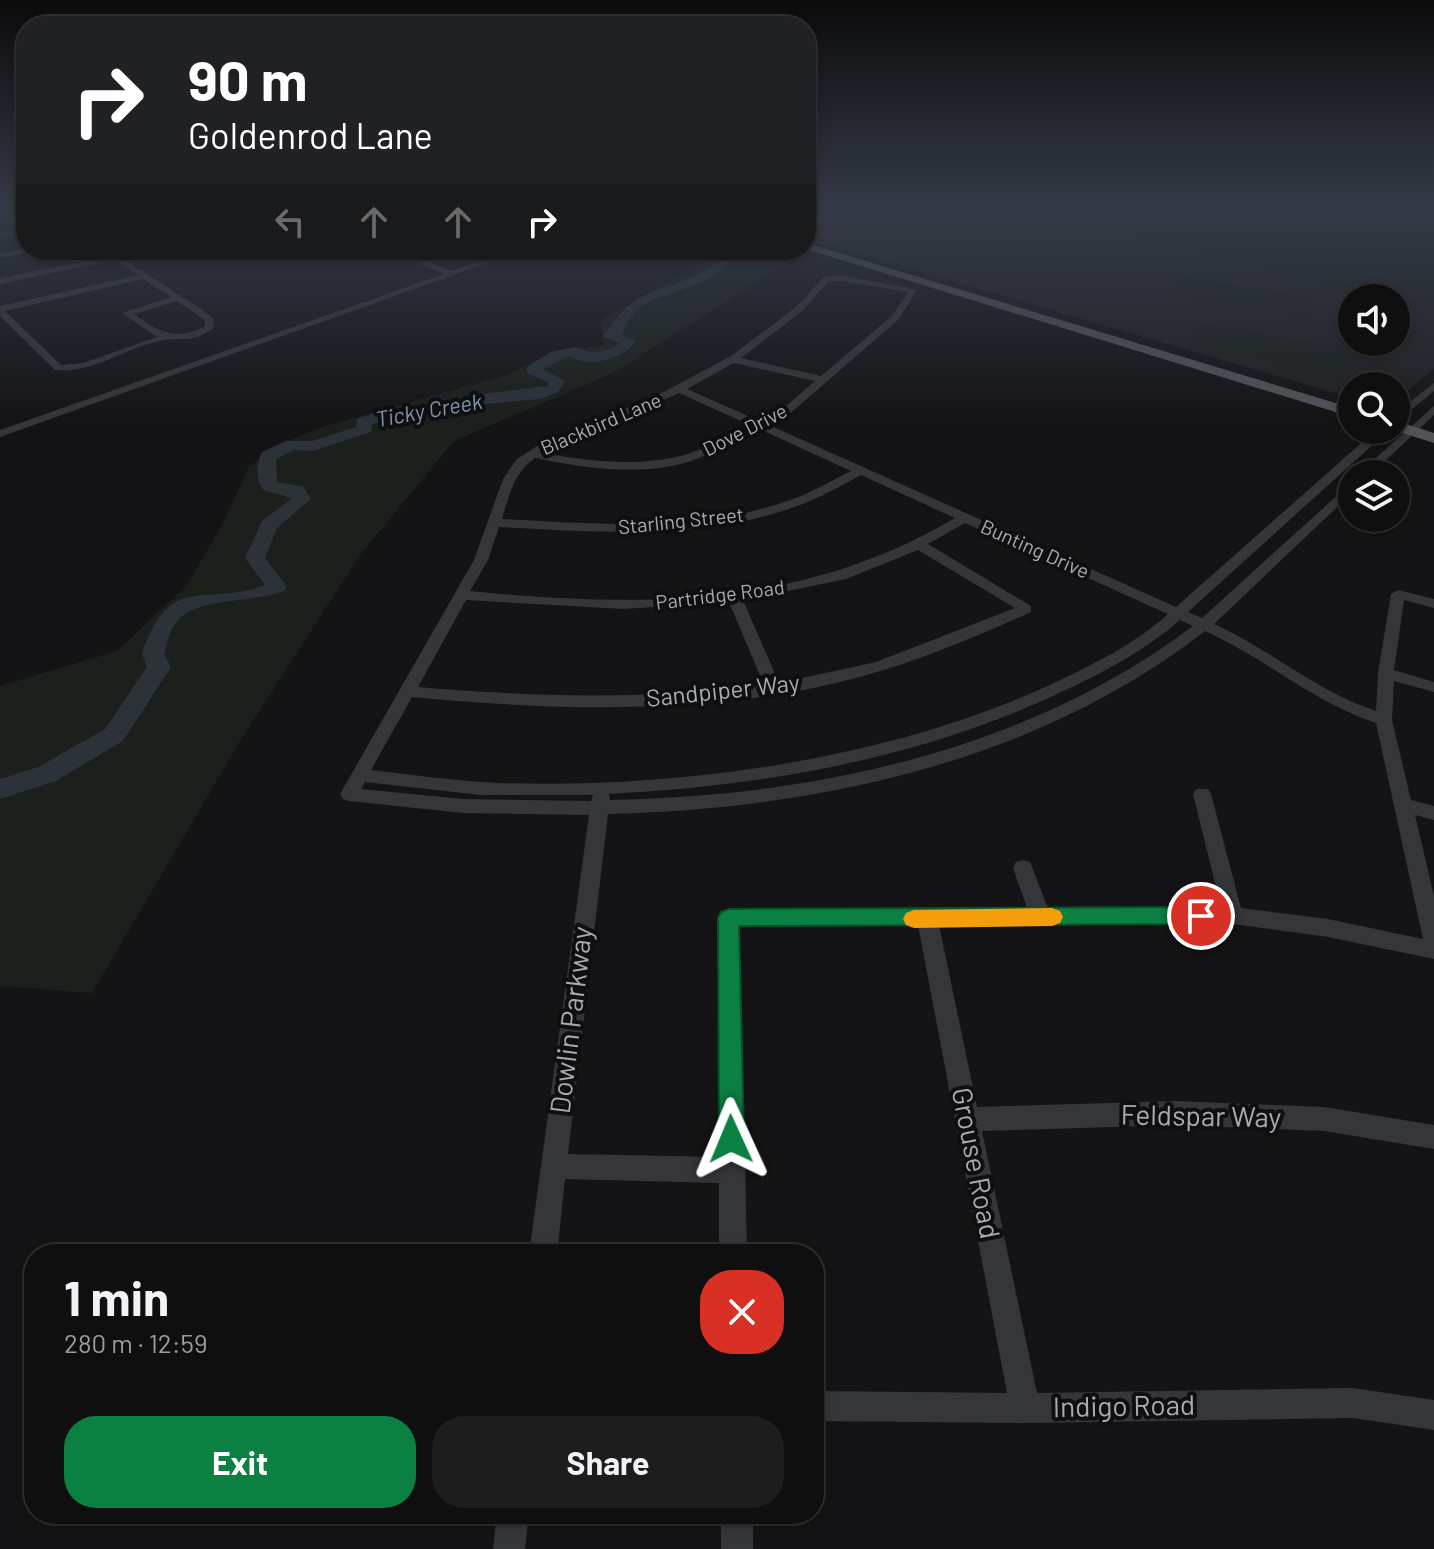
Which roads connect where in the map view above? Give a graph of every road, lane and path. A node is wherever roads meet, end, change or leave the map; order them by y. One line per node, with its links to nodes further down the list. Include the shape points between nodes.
1 (135, 278): 10 (street)
2 (148, 278): 9 (street)
3 (440, 278): 15 (street)
4 (837, 278): 8 (street, Dove Drive)
5 (843, 278): 17 (street, Dove Drive, via 913,290 895,318)
6 (917, 278): 21 (main road)
7 (924, 278): 20 (main road)
8 (827, 279): 16 (street, Blackbird Lane, via 803,309)
9 (178, 298): 11 (street, via 211,323); 12 (street, via 127,313)
10 (0, 310): 12 (street, via 59,368 84,366)
11 (194, 335): 12 (street); 13 (street)
12 (163, 338)
13 (206, 341)
14 (218, 347): 15 (street)
15 (230, 353): 27 (street)
16 (730, 359): 17 (street); 19 (street, Blackbird Lane)
17 (823, 380): 26 (street, Dove Drive)
18 (1434, 386): 23 (street)
19 (679, 389): 26 (street, Bunting Drive); 31 (street, Blackbird Lane)
20 (1338, 398)
21 (1338, 409)
22 (1434, 409): 24 (street)
23 (1410, 418)
24 (1410, 421)
25 (1410, 424): 28 (main road)
26 (760, 426): 31 (street, Dove Drive, via 666,463 582,464); 33 (street, Bunting Drive)
27 (0, 434)
28 (1434, 438)
29 (1368, 444): 41 (street)
30 (1389, 444): 32 (street)
31 (532, 454): 36 (street, Blackbird Lane, via 509,479)
32 (1376, 460)
33 (860, 471): 35 (street, Bunting Drive); 36 (street, Starling Street, via 791,504 726,519 631,528)
34 (1338, 499): 42 (street)
35 (965, 517): 37 (street, Partridge Road); 41 (street, Bunting Drive)
36 (494, 523): 38 (street, Blackbird Lane)
37 (920, 545): 39 (street, Partridge Road, via 847,573); 45 (street, Sandpiper Way, via 1026,609 899,661)
38 (462, 595): 39 (street, Partridge Road, via 589,605); 46 (street, Blackbird Lane)
39 (734, 597): 45 (street)
40 (1434, 604): 43 (street, via 1398,594)
41 (1180, 614): 42 (street, Bunting Drive); 50 (street, via 1115,660 992,717 911,742 765,772)
42 (1203, 625): 47 (street, Bunting Drive, via 1253,649 1337,704); 50 (street, via 1072,707 1011,735 926,763 774,793)
43 (1386, 673): 44 (street); 47 (street)
44 (1434, 687)
45 (773, 688): 46 (street, Sandpiper Way, via 614,702)
46 (408, 691): 48 (street, Blackbird Lane)
47 (1384, 720): 51 (street)
48 (359, 775): 50 (street); 50 (street, Blackbird Lane, via 349,794 459,806)
49 (1202, 794): 54 (street)
50 (600, 797): 61 (street, Dowlin Parkway)
51 (1403, 805): 52 (street); 57 (street)
52 (1434, 813)
53 (1023, 868): 55 (street)
54 (1233, 915): 55 (street); 58 (street)
55 (1041, 917): 56 (street)
56 (927, 919): 59 (street, Grouse Road); 62 (street, via 729,918)
57 (1434, 941)
58 (1434, 950)
59 (967, 1119): 60 (street, Feldspar Way, via 1176,1113 1309,1118); 66 (street, Grouse Road)
60 (1434, 1137)
61 (552, 1166): 62 (street); 63 (street, Dowlin Parkway)
62 (732, 1170): 64 (street)
63 (544, 1244)
64 (733, 1244)
65 (824, 1406): 66 (street, Indigo Road)
66 (1025, 1408): 67 (street, Indigo Road, via 1353,1403)
67 (1434, 1415)
68 (512, 1524): 70 (street)
69 (737, 1524): 71 (street)
70 (509, 1549)
71 (737, 1549)

